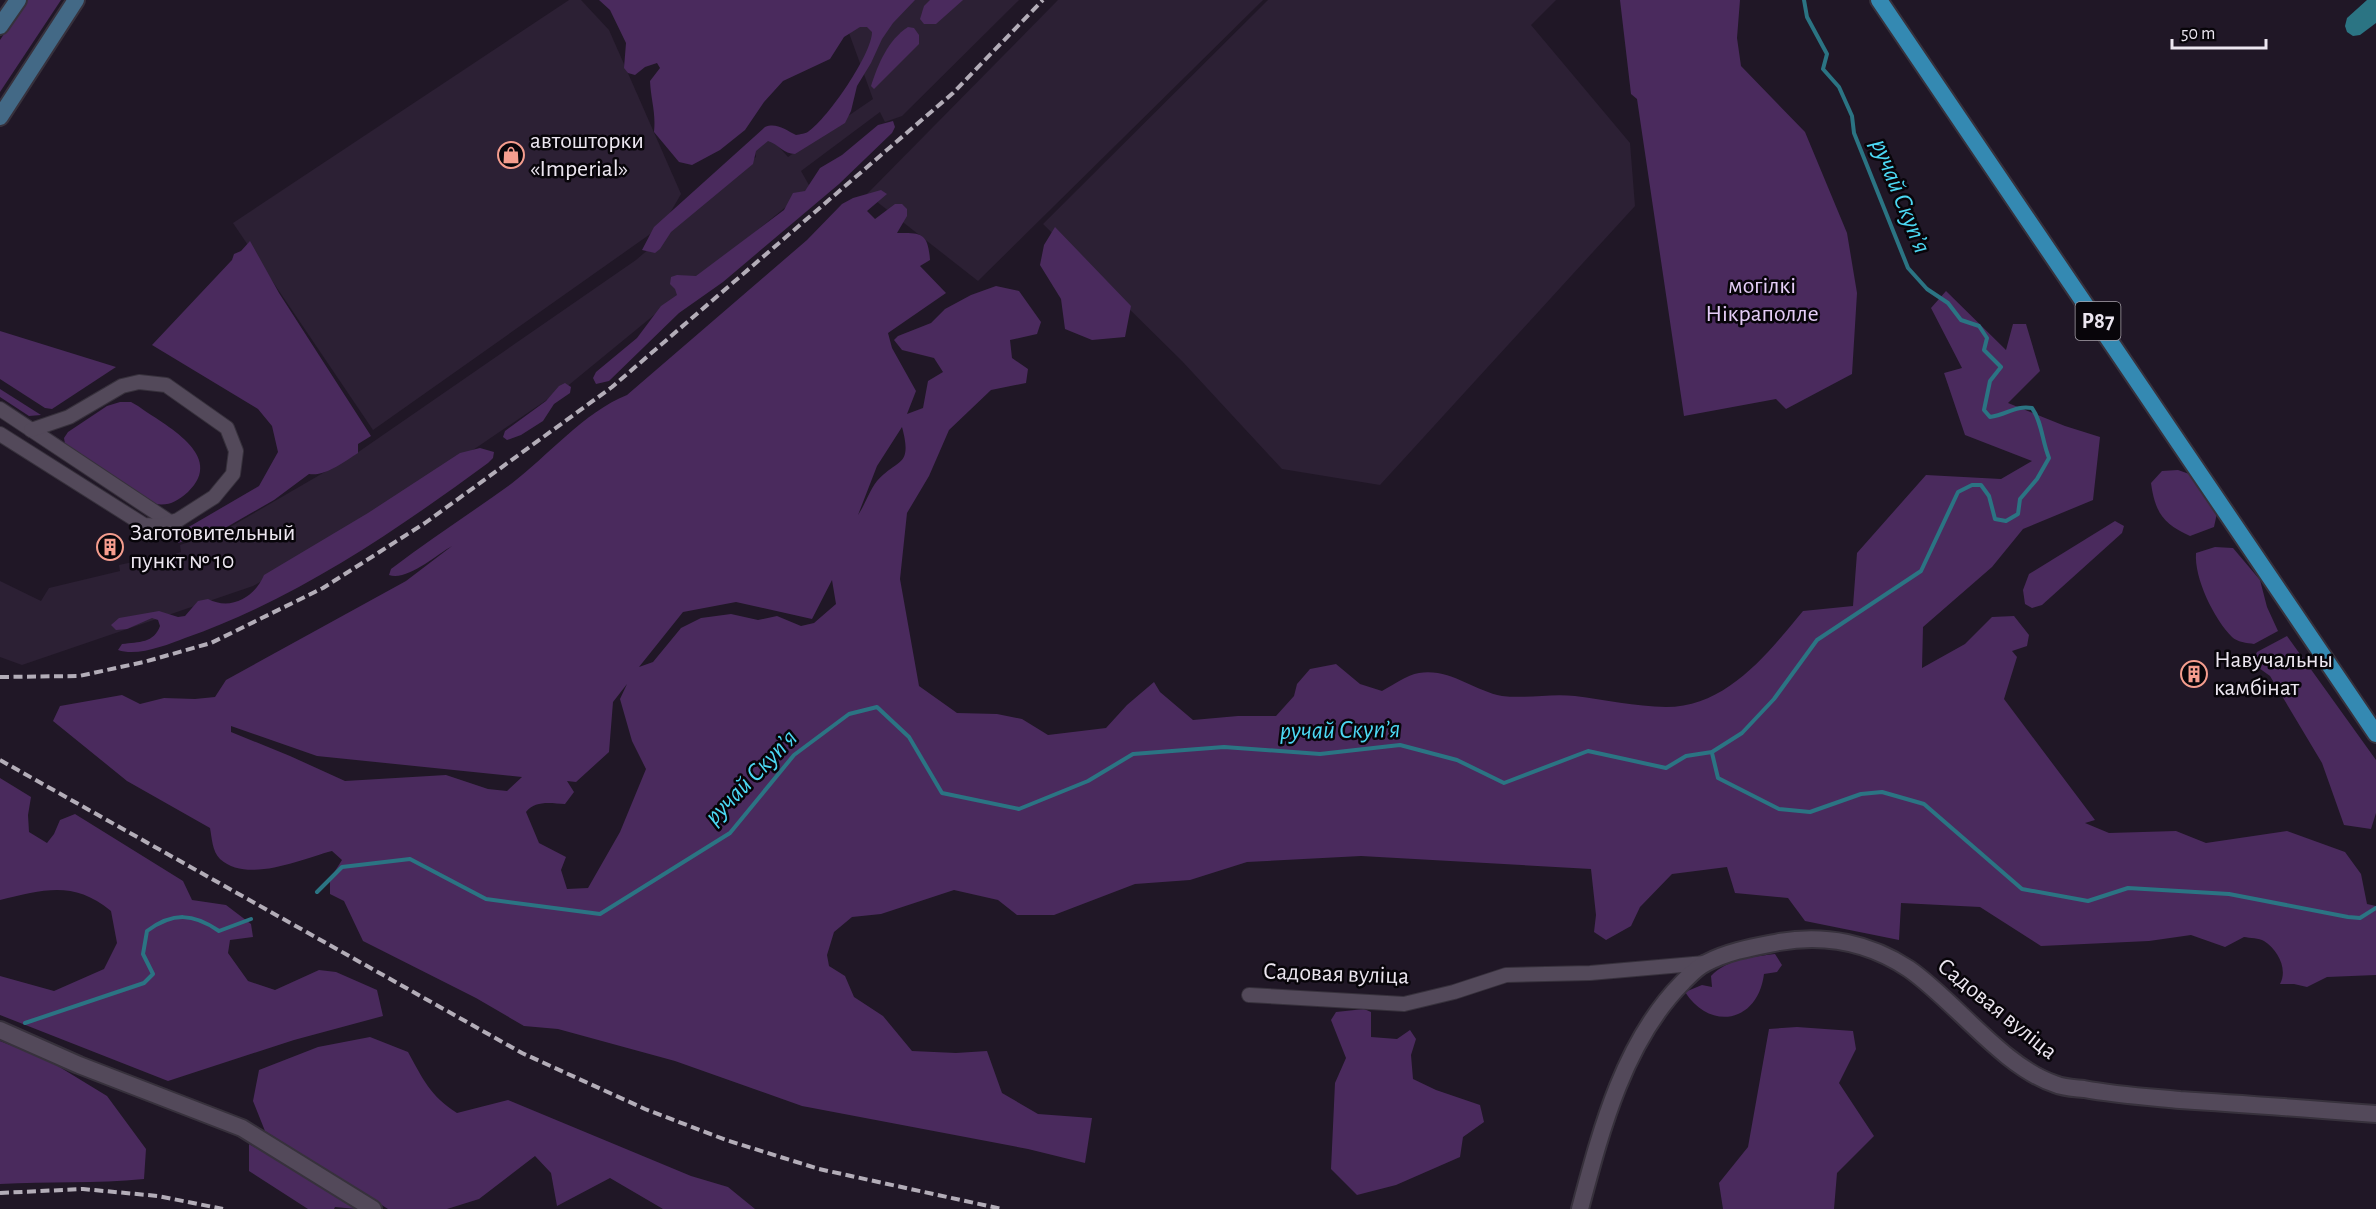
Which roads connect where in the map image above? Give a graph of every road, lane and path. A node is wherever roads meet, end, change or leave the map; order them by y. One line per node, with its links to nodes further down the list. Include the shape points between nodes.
1 (18, 0): 4 (main road)
2 (76, 0): 5 (main road)
3 (1879, 0): 10 (main road, Р87)
4 (0, 26)
5 (0, 117)
6 (0, 409): 7 (street)
7 (31, 430): 9 (street); 9 (street, via 69,417 122,386 139,382 166,385 227,428 236,451 233,474 214,497)
8 (0, 434): 9 (street, via 144,525)
9 (170, 522)
10 (2376, 734)
11 (1705, 963): 12 (street, Садовая вуліца, via 1590,973 1506,975 1404,1004); 14 (street, Садовая вуліца, via 1752,947 1793,940 1850,943 1876,951 1907,968 2007,1054 2055,1085 2124,1096); 16 (street, Садовая вуліца, via 1668,997 1647,1026 1624,1072)
12 (1249, 995)
13 (0, 1030): 15 (street, via 242,1128)
14 (2376, 1114)
15 (372, 1209)
16 (1580, 1209)

